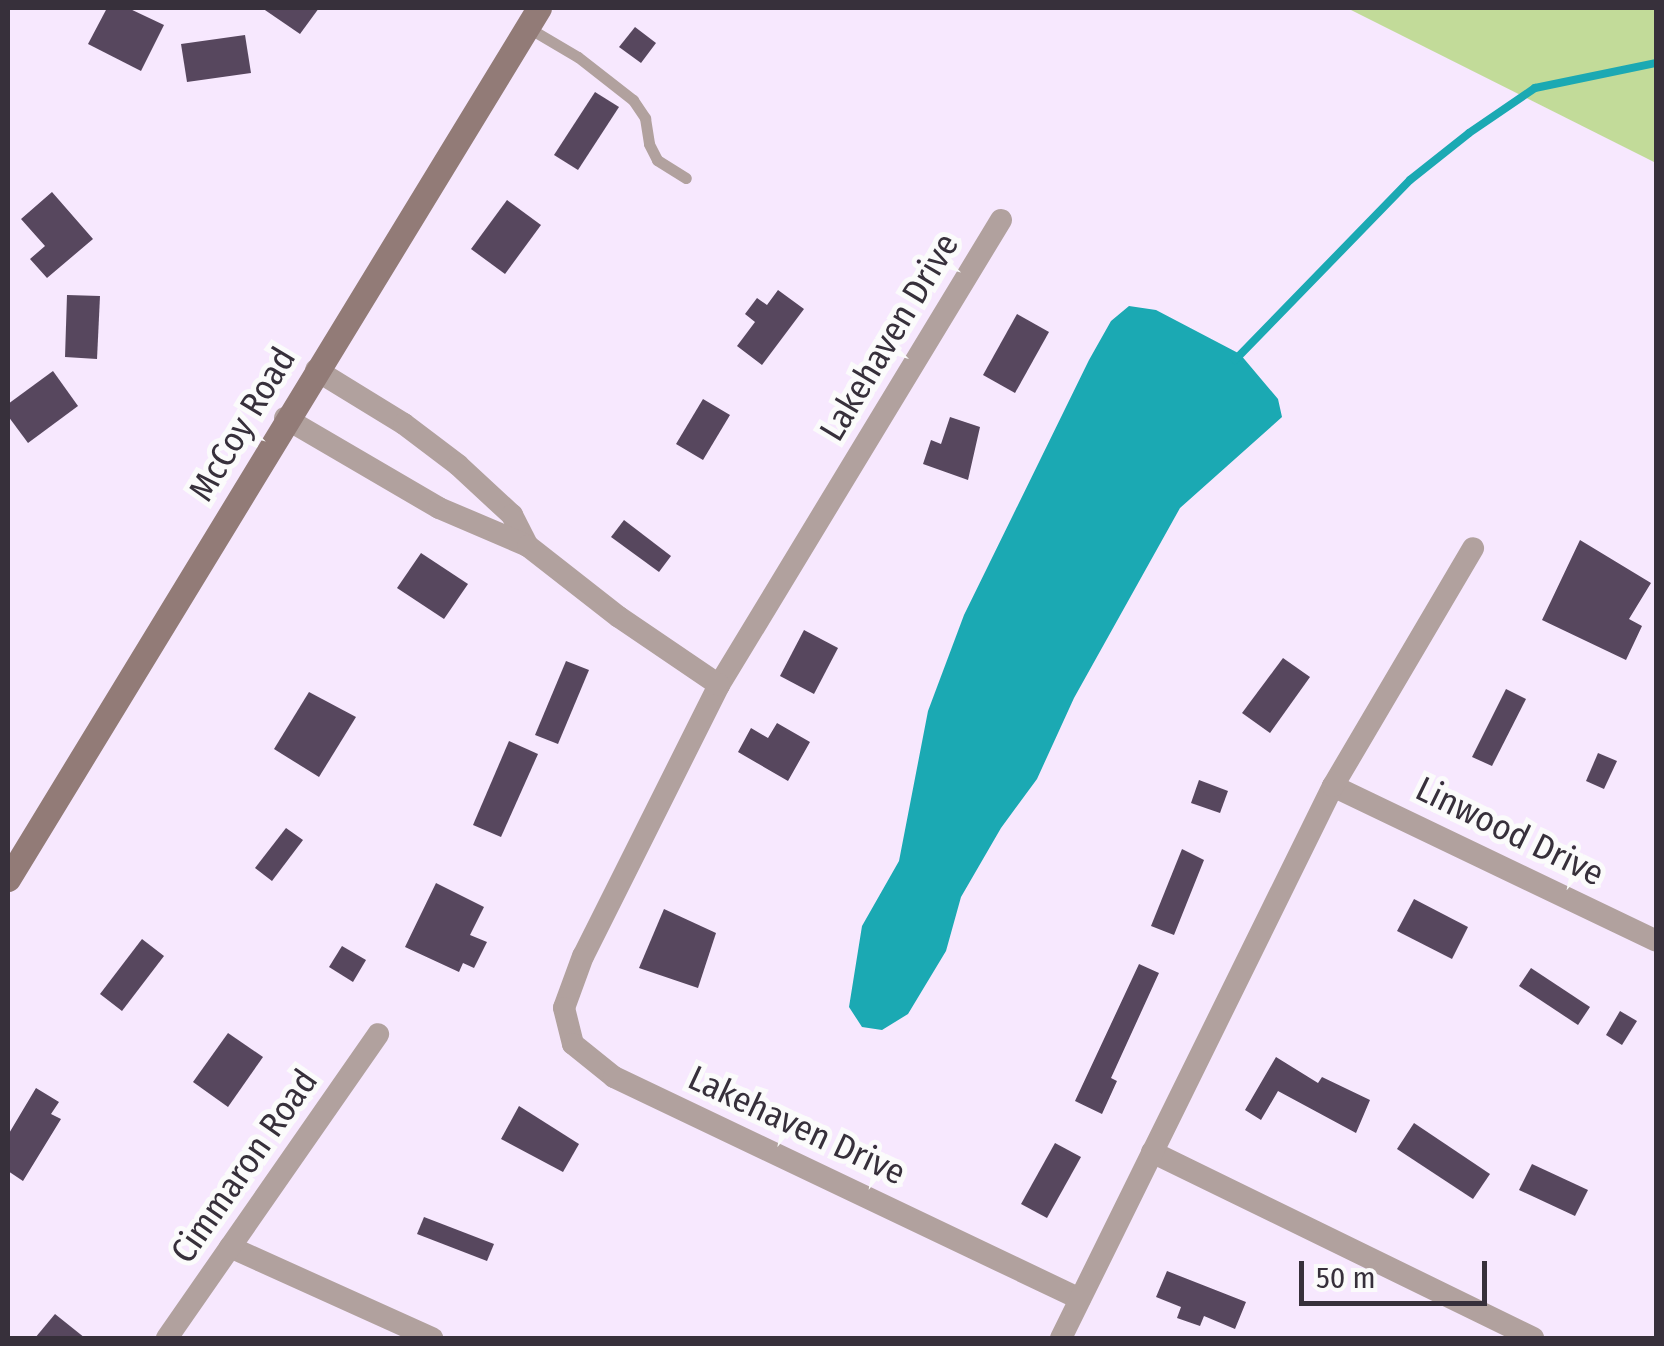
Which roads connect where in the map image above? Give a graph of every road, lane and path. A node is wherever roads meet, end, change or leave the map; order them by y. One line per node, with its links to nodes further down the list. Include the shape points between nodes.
1 (533, 17): 2 (lane, via 633,100 646,118 657,160); 4 (main road, McCoy Road)
2 (686, 178)
3 (1002, 220): 8 (street, Lakehaven Drive)
4 (316, 370): 5 (main road, McCoy Road); 6 (street, via 404,424 488,489)
5 (285, 418): 6 (street, via 439,508); 10 (main road, McCoy Road)
6 (528, 546): 8 (street)
7 (1473, 548): 9 (street)
8 (719, 685): 15 (street, Lakehaven Drive, via 570,986 564,1008 573,1044 614,1077)
9 (1334, 786): 11 (street, Linwood Drive); 13 (street)
10 (8, 879)
11 (1656, 941)
12 (378, 1034): 14 (street, Cimmaron Road)
13 (1152, 1152): 15 (street); 19 (street)
14 (230, 1247): 16 (street, Cimmaron Road); 17 (street)
15 (1080, 1299): 18 (street)
16 (167, 1338)
17 (432, 1338)
18 (1061, 1338)
19 (1533, 1338)

